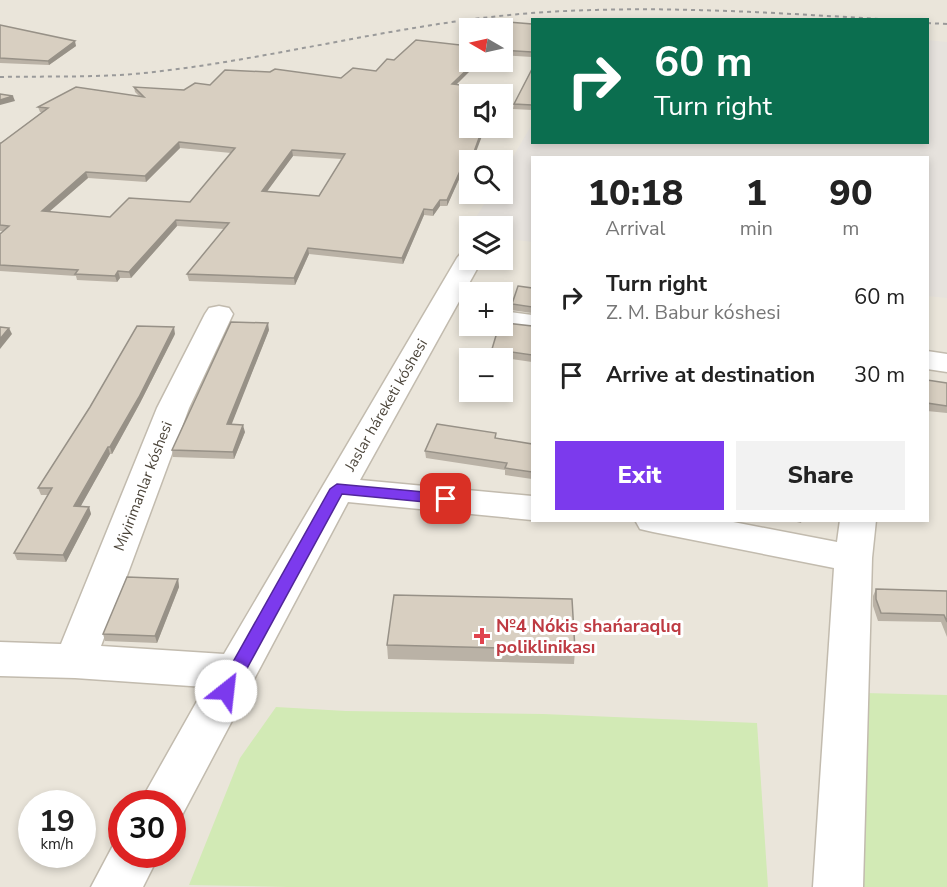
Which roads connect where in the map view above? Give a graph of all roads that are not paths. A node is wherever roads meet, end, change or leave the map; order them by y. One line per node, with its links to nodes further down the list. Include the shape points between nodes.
1 (467, 270): 2 (street, Jaslar háreketi kóshesi)
2 (455, 313): 8 (street, Jaslar háreketi kóshesi)
3 (219, 314): 13 (street, Miyirimanlar kóshesi, via 173,408)
4 (513, 320): 5 (street)
5 (531, 323)
6 (929, 360): 7 (street)
7 (947, 363)
8 (337, 489): 9 (street); 14 (street, Jaslar háreketi kóshesi)
9 (531, 508)
10 (674, 522): 11 (street)
11 (855, 539): 18 (street)
12 (0, 659): 13 (street)
13 (75, 661): 14 (street)
14 (237, 672): 15 (street, Jaslar háreketi kóshesi)
15 (171, 790)
16 (127, 868): 17 (street)
17 (116, 887)
18 (837, 887)

